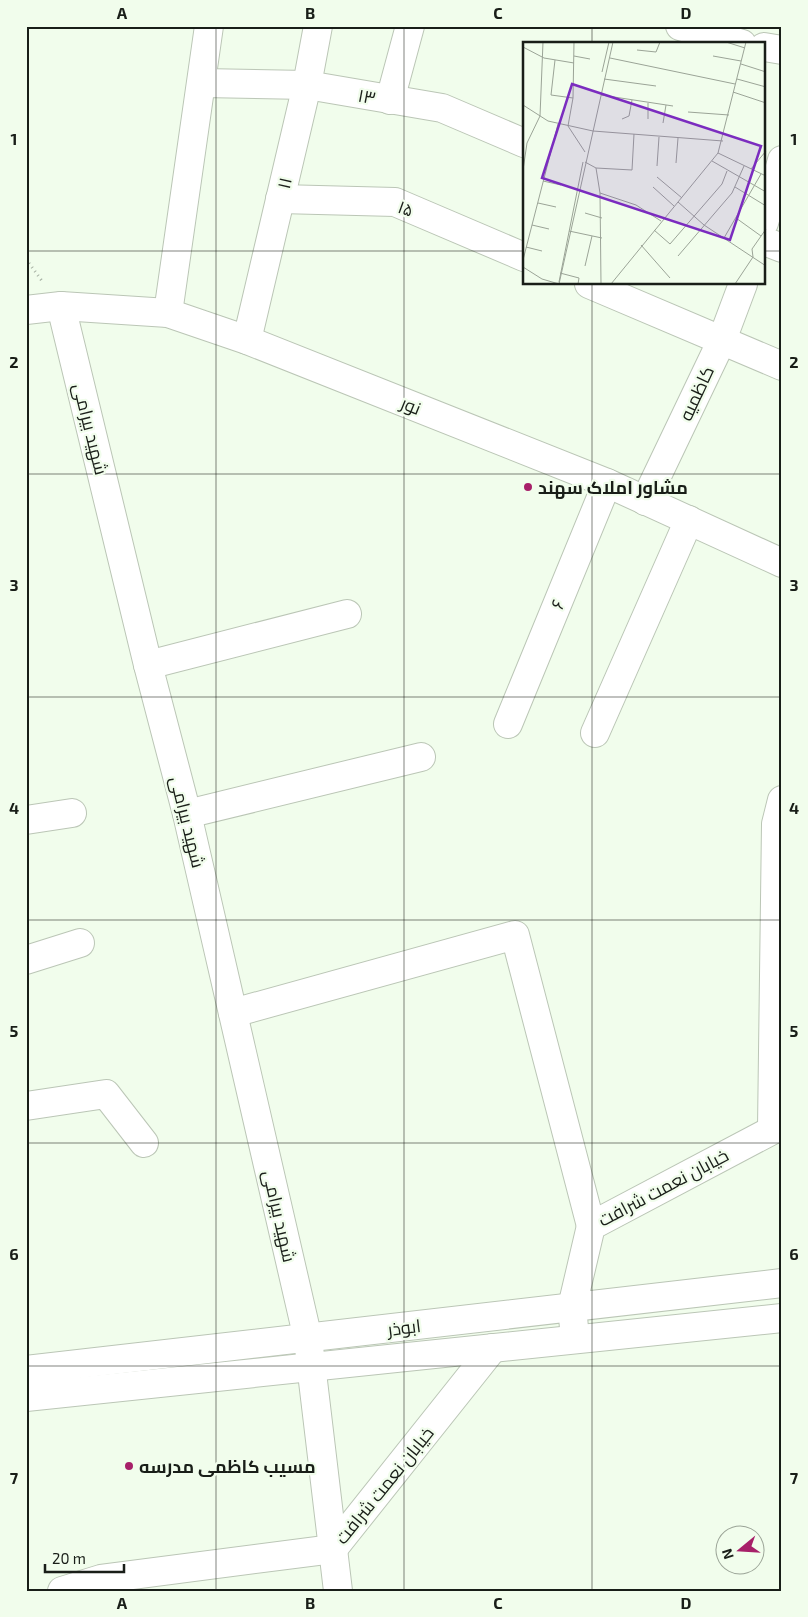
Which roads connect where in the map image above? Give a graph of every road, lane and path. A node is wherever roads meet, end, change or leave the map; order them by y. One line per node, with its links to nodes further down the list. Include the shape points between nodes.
1 (209, 26): 8 (street)
2 (318, 26): 9 (street, ۱۱)
3 (410, 26): 10 (street)
4 (680, 26): 5 (street)
5 (735, 42)
6 (766, 48): 7 (street)
7 (782, 50)
8 (202, 83): 9 (street, ۱۳); 22 (street)
9 (307, 85): 10 (street, ۱۳); 13 (street, ۱۱)
10 (390, 100): 11 (street, ۱۳, via 442,108)
11 (523, 143)
12 (782, 160): 14 (street)
13 (280, 199): 17 (street, ۱۵, via 395,202); 23 (street, ۱۱)
14 (766, 216)
15 (766, 242): 16 (street)
16 (782, 248)
17 (523, 256)
18 (591, 285): 24 (street)
19 (743, 285): 24 (street, کاظمیه)
20 (61, 306): 21 (street, نور); 22 (street, نور); 31 (street, شهید بیرامی)
21 (26, 310)
22 (168, 313): 23 (street, نور)
23 (247, 340): 26 (street, نور)
24 (722, 340): 25 (street); 27 (street, کاظمیه)
25 (782, 366)
26 (607, 483): 27 (street, نور); 32 (street, ۶)
27 (645, 501): 28 (street, نور)
28 (689, 520): 29 (street, نور); 33 (street)
29 (782, 563)
30 (347, 614): 31 (street)
31 (148, 665): 37 (street, شهید بیرامی)
32 (508, 724)
33 (595, 733)
34 (421, 757): 37 (street)
35 (782, 800): 43 (street, via 776,824)
36 (72, 814): 38 (street)
37 (187, 814): 41 (street, شهید بیرامی)
38 (26, 820)
39 (80, 943): 40 (street)
40 (26, 960)
41 (233, 1013): 45 (street, via 515,935); 50 (street, شهید بیرامی)
42 (26, 1106): 44 (street, via 106,1094)
43 (777, 1126): 45 (street, خیابان نعمت شرافت)
44 (144, 1143)
45 (590, 1226): 47 (street, خیابان نعمت شرافت)
46 (782, 1283): 47 (street, ابوذر)
47 (572, 1307): 49 (street, خیابان نعمت شرافت); 50 (street, ابوذر)
48 (782, 1318): 49 (street, ابوذر)
49 (574, 1338): 51 (street, ابوذر)
50 (308, 1339): 52 (street, شهید بیرامی); 53 (street, ابوذر)
51 (493, 1348): 52 (street, ابوذر); 55 (street, خیابان نعمت شرافت)
52 (312, 1368): 54 (street, ابوذر); 55 (street, شهید بیرامی)
53 (26, 1370)
54 (26, 1396)
55 (333, 1549): 56 (street, خیابان نعمت شرافت); 58 (street, شهید بیرامی)
56 (103, 1585): 57 (street, خیابان نعمت شرافت)
57 (62, 1591)
58 (338, 1591)

